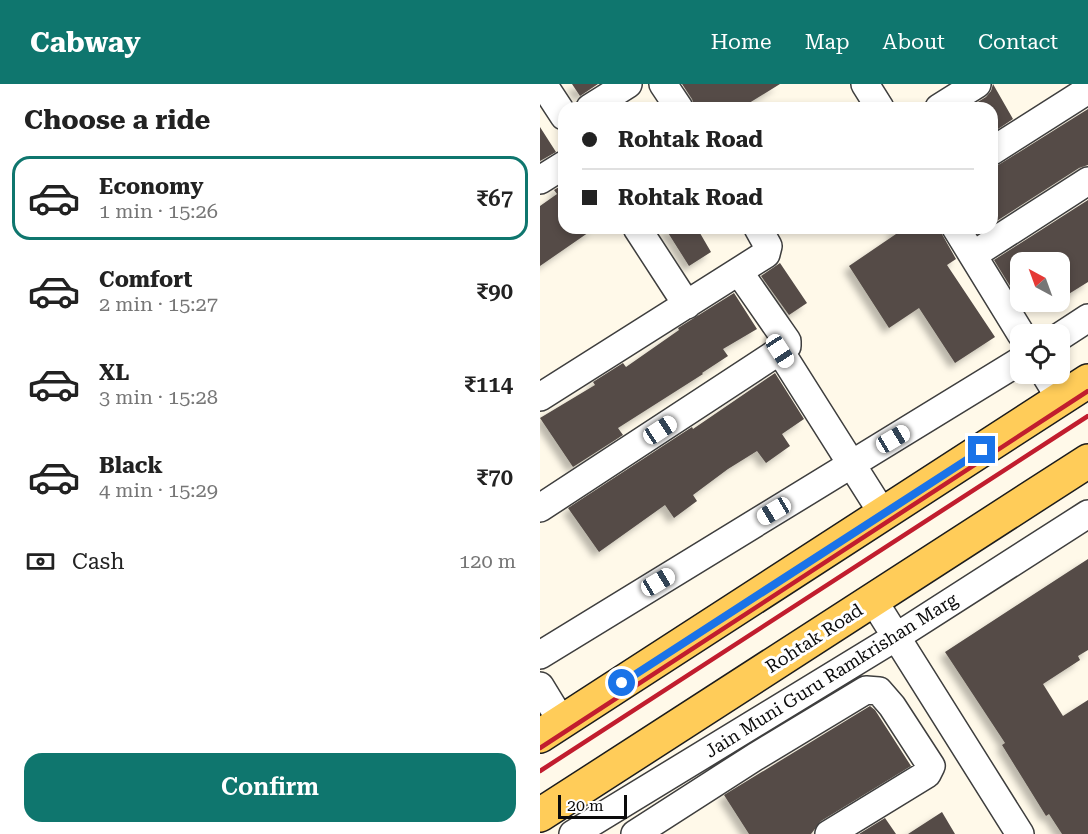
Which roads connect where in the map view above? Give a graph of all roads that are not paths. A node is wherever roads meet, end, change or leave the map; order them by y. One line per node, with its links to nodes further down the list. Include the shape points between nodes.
1 (543, 84): 11 (street)
2 (628, 84): 7 (street)
3 (663, 84): 8 (street)
4 (865, 84): 9 (street)
5 (977, 84): 10 (street)
6 (1088, 90): 12 (street)
7 (600, 102)
8 (675, 102)
9 (876, 102)
10 (948, 102)
11 (558, 107)
12 (998, 147)
13 (558, 169): 14 (street)
14 (540, 180)
15 (1088, 182): 19 (street)
16 (641, 234): 21 (street)
17 (761, 234): 20 (street, via 768,252)
18 (960, 234): 19 (street)
19 (973, 255): 23 (street)
20 (739, 272): 21 (street); 25 (street, via 787,341)
21 (687, 305): 29 (street)
22 (1088, 318): 24 (street)
23 (1015, 324)
24 (1070, 330)
25 (780, 351): 31 (street); 32 (street)
26 (1010, 367): 31 (street)
27 (1088, 381): 28 (main road)
28 (1053, 387): 33 (main road)
29 (540, 397)
30 (1088, 461): 35 (main road, Rohtak Road)
31 (852, 464): 33 (street); 37 (street)
32 (540, 508)
33 (883, 514): 39 (main road)
34 (1088, 514): 36 (street, Jain Muni Guru Ramkrishan Marg)
35 (873, 600): 36 (street); 40 (main road, Rohtak Road)
36 (896, 637): 41 (street, Jain Muni Guru Ramkrishan Marg); 45 (street)
37 (540, 655)
38 (540, 687): 39 (street)
39 (551, 729)
40 (540, 815)
41 (608, 825): 42 (street, Jain Muni Guru Ramkrishan Marg)
42 (573, 834)
43 (635, 834): 44 (street, via 866,690 879,691 931,766 927,774)
44 (829, 834)
45 (1020, 834)

